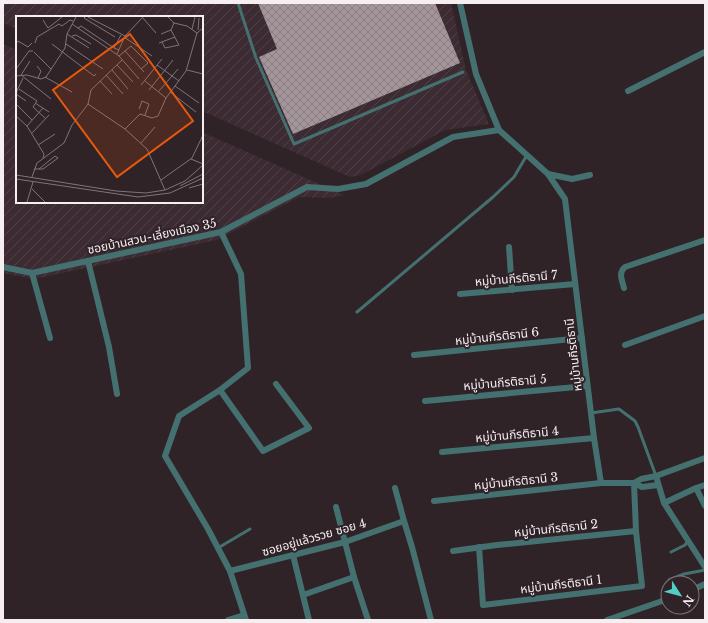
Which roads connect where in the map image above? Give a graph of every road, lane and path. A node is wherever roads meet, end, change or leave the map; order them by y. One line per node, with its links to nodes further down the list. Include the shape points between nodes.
1 (238, 3): 4 (lane, via 256,58 294,144)
2 (460, 3): 6 (street, via 476,74)
3 (705, 52): 5 (street)
4 (463, 72)
5 (628, 91)
6 (500, 130): 7 (street, หมู่บ้านกีรติธานี); 10 (street, ซอยบ้านสวน-เลี่ยงเมือง 35, via 453,137 366,184 338,189 307,187)
7 (527, 155): 8 (street, หมู่บ้านกีรติธานี); 20 (lane, via 514,177 493,198)
8 (548, 174): 9 (street, via 572,179); 16 (street, หมู่บ้านกีรติธานี, via 565,199)
9 (590, 175)
10 (221, 232): 13 (street, ซอยบ้านสวน-เลี่ยงเมือง 35); 28 (street, via 241,274 248,368)
11 (705, 240): 17 (street, via 625,267 620,274)
12 (509, 247): 18 (street)
13 (88, 261): 15 (street, ซอยบ้านสวน-เลี่ยงเมือง 35); 29 (street, via 109,347)
14 (3, 267): 15 (street, ซอยบ้านสวน-เลี่ยงเมือง 35)
15 (32, 273): 22 (street)
16 (575, 284): 18 (street, หมู่บ้านกีรติธานี 7); 23 (street, หมู่บ้านกีรติธานี)
17 (624, 288)
18 (512, 290): 19 (street, หมู่บ้านกีรติธานี 7)
19 (460, 294)
20 (357, 312)
21 (705, 316): 24 (street)
22 (50, 338)
23 (582, 338): 25 (street, หมู่บ้านกีรติธานี 6); 27 (street, หมู่บ้านกีรติธานี)
24 (625, 345)
25 (414, 355)
26 (276, 384): 28 (street, via 309,428 263,451)
27 (588, 386): 30 (street, หมู่บ้านกีรติธานี 5); 31 (street, หมู่บ้านกีรติธานี)
28 (220, 390): 51 (street, via 178,416 165,456)
29 (117, 394)
30 (425, 401)
31 (590, 413): 32 (street, หมู่บ้านกีรติธานี); 35 (lane, via 619,409 635,421)
32 (594, 438): 33 (street, หมู่บ้านกีรติธานี 4); 36 (street, หมู่บ้านกีรติธานี)
33 (442, 452)
34 (705, 458): 35 (street)
35 (656, 476): 37 (street); 38 (street)
36 (601, 483): 37 (street); 42 (street, หมู่บ้านกีรติธานี 3)
37 (634, 483): 38 (street, via 642,487); 48 (street)
38 (658, 484): 43 (street)
39 (705, 485): 41 (street)
40 (395, 488): 46 (street)
41 (696, 488): 43 (street); 45 (street)
42 (434, 501)
43 (664, 503): 49 (street)
44 (336, 506): 50 (street)
45 (705, 506)
46 (404, 521): 50 (street, ซอยอยู่แล้วรวย ซอย 4); 66 (street)
47 (250, 529): 51 (lane)
48 (636, 531): 52 (street, หมู่บ้านกีรติธานี 2); 52 (street, หมู่บ้านกีรติธานี 1, via 642,586 483,605)
49 (688, 540): 54 (lane, via 685,545); 56 (street)
50 (344, 542): 55 (street, ซอยอยู่แล้วรวย ซอย 4); 59 (street)
51 (218, 548): 57 (street)
52 (479, 548): 53 (street, หมู่บ้านกีรติธานี 2)
53 (453, 551)
54 (671, 552)
55 (293, 555): 57 (street, ซอยอยู่แล้วรวย ซอย 4); 60 (street)
56 (705, 568): 58 (lane)
57 (230, 571): 62 (street)
58 (682, 575)
59 (354, 577): 60 (street); 65 (street)
60 (303, 595): 64 (street)
61 (660, 602): 67 (street)
62 (245, 618): 63 (street)
63 (228, 620)
64 (309, 620)
65 (368, 620)
66 (431, 620)
67 (607, 620)

